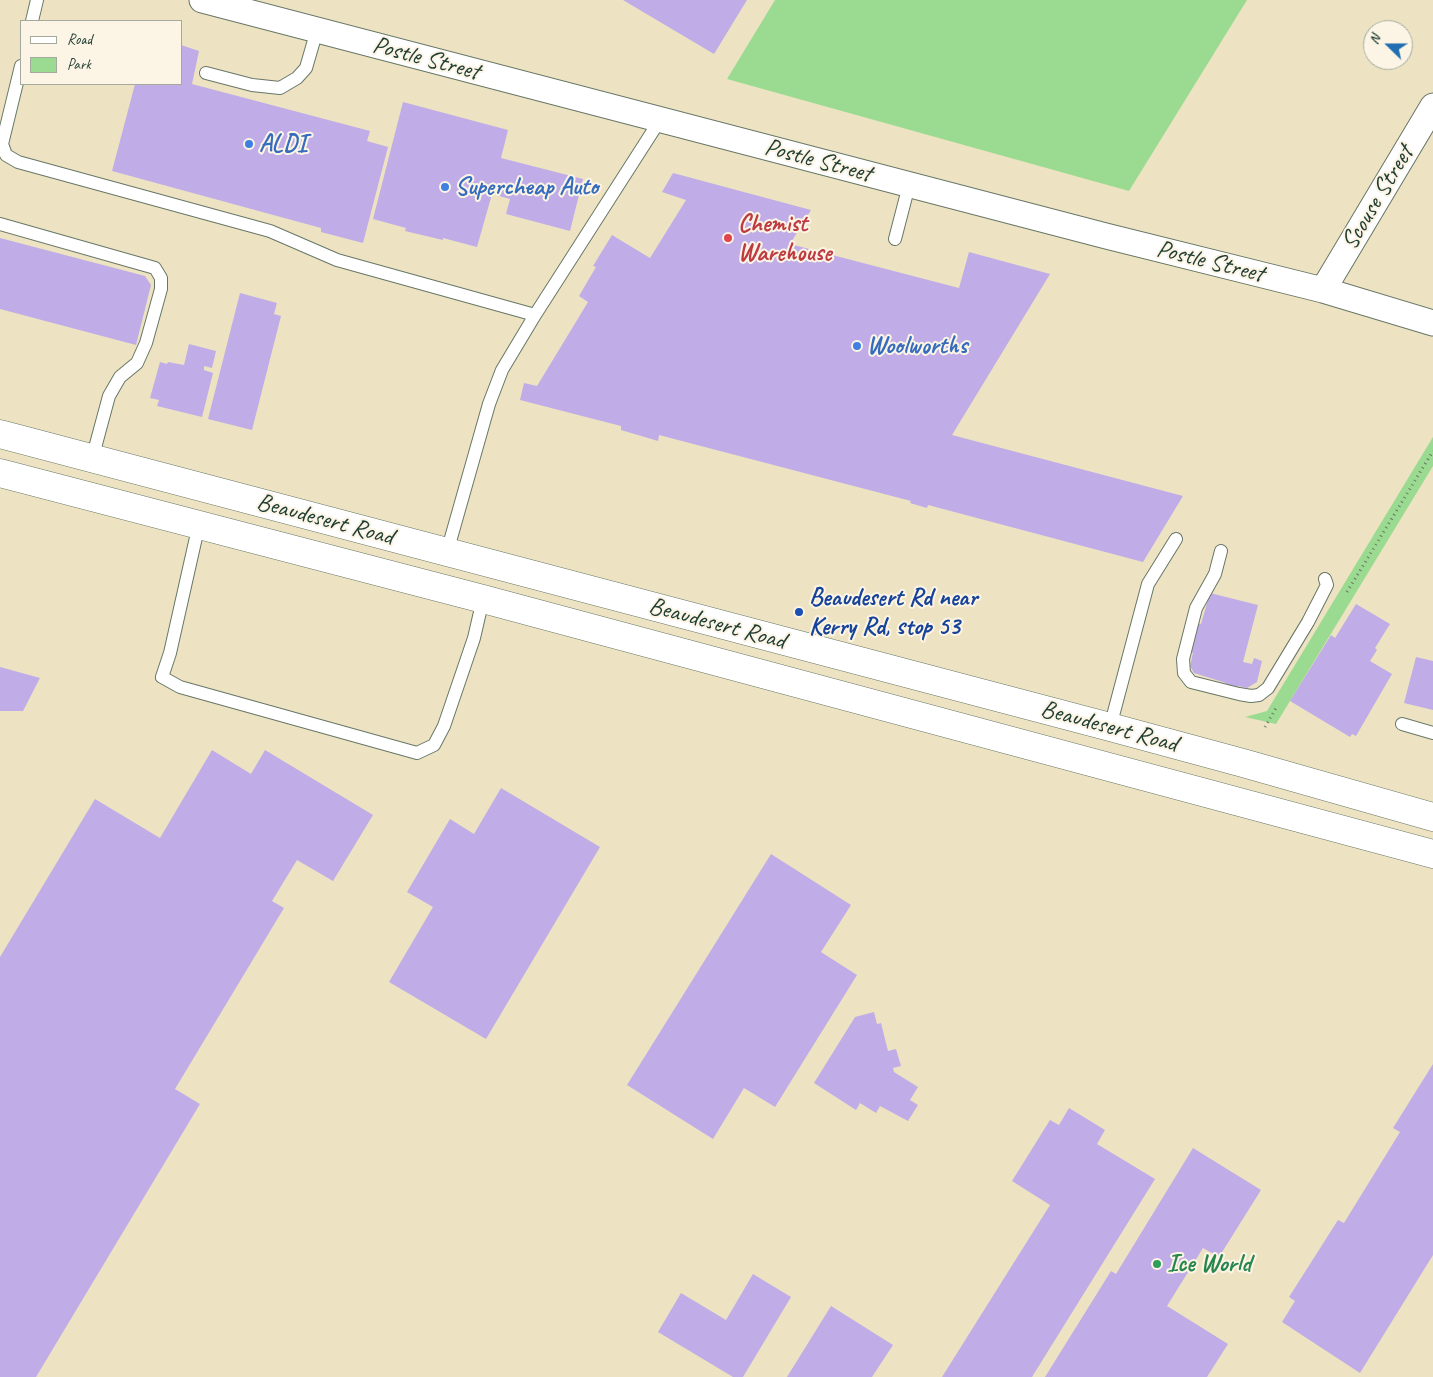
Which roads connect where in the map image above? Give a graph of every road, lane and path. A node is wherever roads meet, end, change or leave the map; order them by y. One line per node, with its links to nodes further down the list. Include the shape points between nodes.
1 (37, 0): 3 (lane)
2 (202, 0): 4 (street, Postle Street)
3 (32, 20)
4 (317, 30): 6 (lane, via 306,68 280,88 252,85); 8 (street, Postle Street)
5 (20, 70): 13 (lane, via 2,144 6,155 18,162 270,231 337,260)
6 (206, 73)
7 (1433, 106): 12 (street, Scouse Street)
8 (660, 120): 9 (street, Postle Street); 13 (lane)
9 (909, 185): 11 (lane); 12 (street, Postle Street)
10 (0, 224): 16 (lane, via 155,268 161,278 146,343 137,363 120,377 109,396)
11 (895, 239)
12 (1323, 290): 14 (street, Postle Street)
13 (535, 315): 21 (lane, via 502,370 489,404)
14 (1433, 323)
15 (0, 434): 16 (highway, Beaudesert Road)
16 (92, 459): 21 (highway, Beaudesert Road)
17 (0, 472): 18 (highway, Beaudesert Road)
18 (199, 524): 23 (highway, Beaudesert Road); 23 (lane, via 162,677 180,687 418,753 434,745 444,726 474,638)
19 (1176, 540): 25 (lane, via 1148,584)
20 (1221, 551): 22 (lane, via 1215,574 1196,608 1183,659 1184,673 1191,682 1259,695 1268,688 1308,622 1327,585)
21 (447, 552): 25 (highway, Beaudesert Road)
22 (1325, 580)
23 (483, 599): 28 (highway, Beaudesert Road)
24 (1402, 724): 26 (lane)
25 (1110, 727): 27 (highway, Beaudesert Road)
26 (1433, 733)
27 (1433, 817)
28 (1433, 854)

